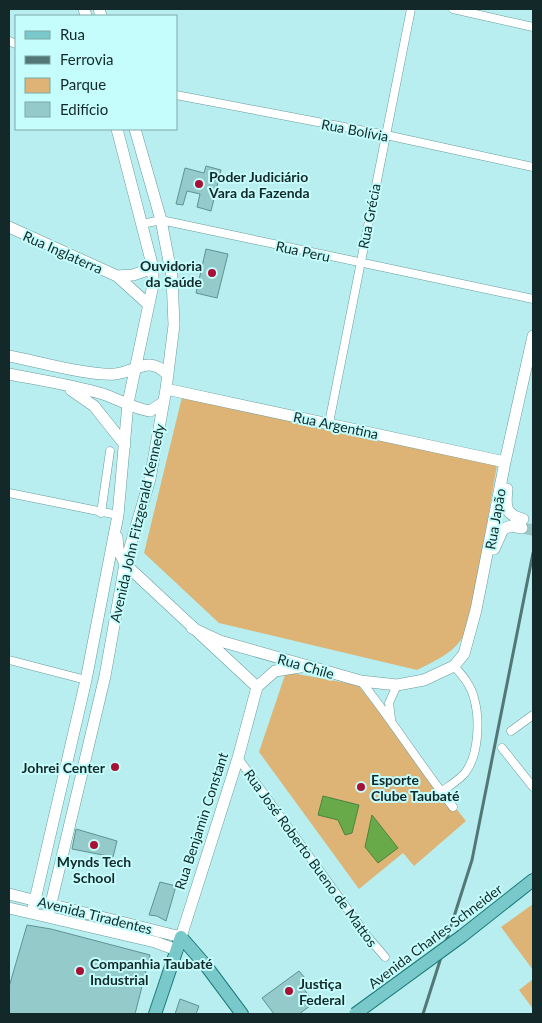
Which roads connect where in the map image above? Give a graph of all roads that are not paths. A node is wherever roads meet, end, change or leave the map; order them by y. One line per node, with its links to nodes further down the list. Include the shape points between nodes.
1 (411, 9): 7 (street, Rua Grécia)
2 (453, 9): 3 (street)
3 (533, 27)
4 (178, 95): 7 (street, Rua Bolívia)
5 (117, 130): 10 (main road, Avenida John Fitzgerald Kennedy)
6 (135, 130): 9 (main road, Avenida John Fitzgerald Kennedy)
7 (386, 135): 8 (street, Rua Bolívia); 12 (street, Rua Grécia)
8 (533, 168)
9 (161, 220): 10 (street); 12 (street, Rua Peru); 21 (main road, Avenida John Fitzgerald Kennedy, via 172,277 174,324)
10 (142, 224): 13 (main road, Avenida John Fitzgerald Kennedy)
11 (9, 227): 14 (main road, Rua Inglaterra)
12 (360, 263): 15 (street, Rua Peru); 26 (street, Rua Grécia)
13 (153, 268): 14 (main road); 16 (main road, Avenida John Fitzgerald Kennedy)
14 (117, 276): 16 (main road)
15 (533, 299)
16 (149, 305): 19 (main road, Avenida John Fitzgerald Kennedy)
17 (533, 336): 27 (main road, Rua Japão)
18 (9, 356): 19 (main road, via 101,374)
19 (134, 369): 21 (main road, via 146,364 156,365); 25 (main road, Avenida John Fitzgerald Kennedy)
20 (9, 374): 22 (main road)
21 (168, 375): 23 (main road, Avenida John Fitzgerald Kennedy)
22 (61, 384): 25 (main road); 28 (main road, via 94,406)
23 (166, 389): 24 (main road, Avenida John Fitzgerald Kennedy); 26 (main road, Rua Argentina)
24 (164, 402): 25 (main road, via 150,411); 34 (main road, Avenida John Fitzgerald Kennedy, via 150,479)
25 (128, 403): 28 (main road, Avenida John Fitzgerald Kennedy)
26 (328, 423): 30 (main road, Rua Argentina)
27 (515, 425): 30 (main road, Rua Japão); 35 (main road, via 505,504 507,511 523,523 503,529 497,538)
28 (126, 445): 33 (main road, Avenida John Fitzgerald Kennedy)
29 (110, 451): 32 (street)
30 (505, 462): 35 (main road, Rua Japão)
31 (9, 493): 32 (street)
32 (101, 513): 33 (street)
33 (117, 520): 34 (main road, via 118,549); 40 (main road, Avenida John Fitzgerald Kennedy)
34 (125, 564): 36 (main road, Rua Chile); 55 (main road, Avenida John Fitzgerald Kennedy, via 105,676)
35 (483, 584): 39 (main road, Rua Japão, via 464,654)
36 (192, 628): 38 (main road, Rua Chile, via 220,641); 43 (main road, Rua Chile)
37 (9, 660): 40 (street)
38 (304, 666): 41 (main road, Rua Chile); 43 (main road, via 275,671)
39 (454, 666): 42 (main road, Rua Chile, via 424,680); 50 (street, via 466,679 474,698 477,733 473,759 465,773)
40 (86, 680): 54 (main road, Avenida John Fitzgerald Kennedy)
41 (362, 681): 42 (main road, Rua Chile); 45 (street)
42 (397, 685): 45 (street, via 389,703)
43 (257, 687): 48 (main road, Rua Benjamin Constant)
44 (533, 715): 46 (street)
45 (392, 721): 50 (street)
46 (511, 731)
47 (502, 748): 49 (street)
48 (238, 758): 59 (main road, Rua Benjamin Constant); 62 (street, Rua José Roberto Bueno de Mattos)
49 (533, 787)
50 (441, 792): 51 (street)
51 (453, 807)
52 (533, 880): 65 (main road, Avenida Charles Schneider, bridge)
53 (9, 894): 54 (main road, Avenida Tiradentes)
54 (34, 900): 55 (main road, Avenida Tiradentes); 57 (main road, Avenida John Fitzgerald Kennedy)
55 (51, 904): 58 (main road, Avenida John Fitzgerald Kennedy); 59 (main road, Avenida Tiradentes)
56 (9, 908): 57 (main road, Avenida Tiradentes)
57 (32, 913): 58 (main road, Avenida Tiradentes)
58 (48, 916): 60 (main road, Avenida Tiradentes)
59 (181, 937): 60 (main road, Rua Benjamin Constant); 61 (main road)
60 (177, 950): 61 (main road); 63 (main road, Rua Benjamin Constant)
61 (192, 950): 64 (main road)
62 (385, 957)
63 (155, 1014)
64 (242, 1014)
65 (355, 1014)

